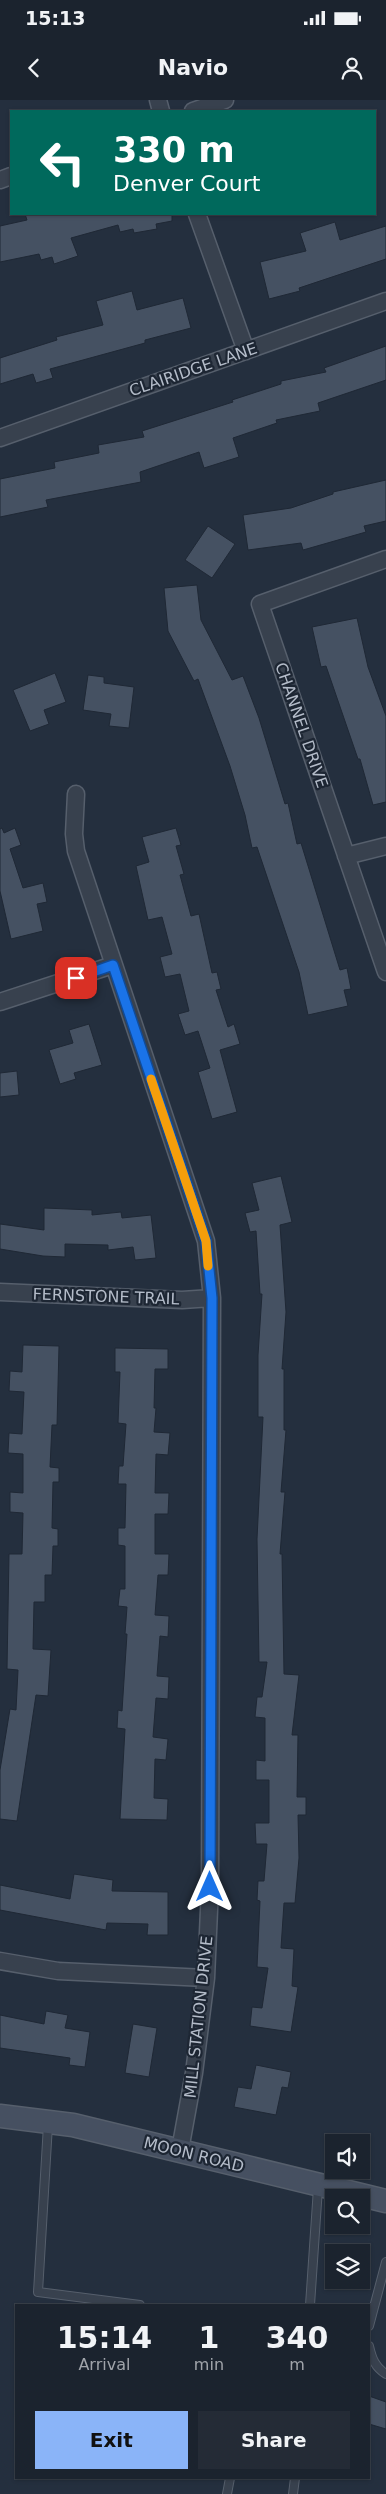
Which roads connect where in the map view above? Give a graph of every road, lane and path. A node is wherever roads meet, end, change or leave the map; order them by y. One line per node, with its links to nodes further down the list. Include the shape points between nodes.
1 (225, 100): 2 (street)
2 (196, 110)
3 (197, 215): 5 (street)
4 (386, 301): 5 (street, CLAIRIDGE LANE)
5 (246, 351): 6 (street, CLAIRIDGE LANE)
6 (0, 438)
7 (386, 560): 10 (street, CHANNEL DRIVE, via 260,604)
8 (76, 794): 11 (street, MILL STATION DRIVE, via 76,851)
9 (386, 846): 10 (street)
10 (346, 856): 12 (street, CHANNEL DRIVE)
11 (113, 965): 13 (street); 15 (street, MILL STATION DRIVE, via 206,1241)
12 (386, 972)
13 (0, 1002)
14 (0, 1292): 15 (street, FERNSTONE TRAIL, via 182,1300)
15 (212, 1298): 17 (street, MILL STATION DRIVE, via 210,1877)
16 (0, 1961): 17 (street, via 58,1971)
17 (206, 1978): 20 (street, MILL STATION DRIVE)
18 (0, 2116): 19 (street, MOON ROAD)
19 (48, 2122): 20 (street, MOON ROAD); 24 (lane, via 38,2292)
20 (180, 2150): 21 (street, MOON ROAD)
21 (318, 2183): 22 (street, MOON ROAD); 25 (lane)
22 (386, 2201)
23 (386, 2262): 26 (lane)
24 (132, 2304)
25 (310, 2304)
26 (370, 2322)
27 (370, 2350): 28 (lane, via 378,2369)
28 (386, 2374)
29 (230, 2479): 31 (lane)
30 (295, 2479): 32 (lane)
31 (227, 2494)
32 (294, 2494)

